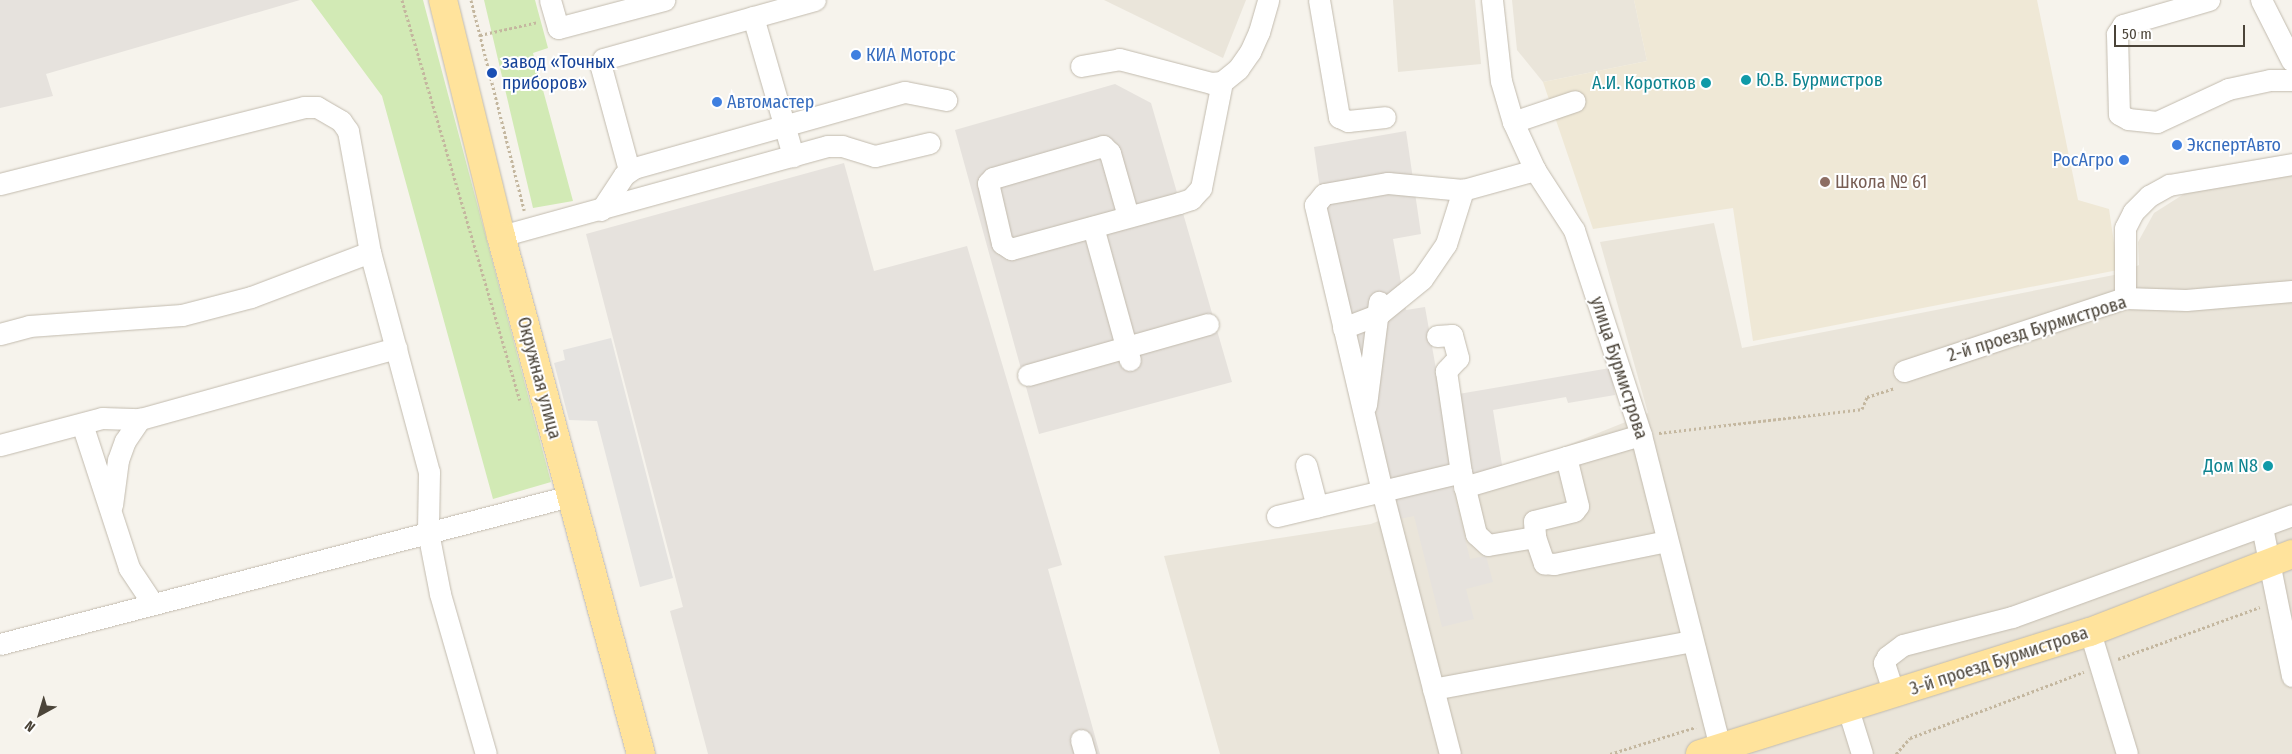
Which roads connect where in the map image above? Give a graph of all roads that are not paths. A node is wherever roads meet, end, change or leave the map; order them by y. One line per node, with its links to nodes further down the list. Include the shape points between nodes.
1 (443, 0): 32 (main road, Окружная улица)
2 (664, 0): 9 (street, via 558,28)
3 (815, 0): 10 (street)
4 (1268, 0): 14 (street, via 1250,52 1238,70)
5 (1319, 0): 18 (street, via 1339,116 1348,121)
6 (1492, 0): 19 (street, улица Бурмистрова, via 1501,81)
7 (2209, 0): 13 (street, via 2123,25 2118,34 2119,114 2128,119 2157,122 2228,89 2270,80)
8 (2261, 0): 11 (street)
9 (553, 9)
10 (753, 17): 20 (street); 25 (street, via 603,60 601,67)
11 (2292, 61)
12 (1081, 66): 14 (street, via 1119,59 1211,83)
13 (2292, 80)
14 (1222, 82): 30 (street, via 1200,193 1185,201)
15 (946, 100): 17 (street, via 910,92)
16 (1575, 101): 19 (street)
17 (832, 113): 20 (street); 22 (street)
18 (1385, 117)
19 (1513, 122): 26 (street, улица Бурмистрова)
20 (785, 126): 23 (street); 25 (street)
21 (929, 143): 22 (street, via 875,156)
22 (842, 146): 23 (street, via 828,146)
23 (793, 156): 29 (street)
24 (2292, 164): 35 (street, via 2169,186 2149,196 2133,212 2125,228)
25 (629, 170): 29 (street)
26 (1535, 170): 28 (street); 48 (street, улица Бурмистрова, via 1574,230)
27 (0, 184): 33 (street, via 304,107 317,107 330,113 348,131)
28 (1463, 190): 36 (street, via 1446,244 1427,274 1412,289); 38 (street, via 1399,182 1320,196 1315,205)
29 (602, 210): 32 (street)
30 (1128, 216): 31 (street); 31 (street, via 1110,153 1102,146 993,178 988,183 1002,243 1007,249)
31 (1093, 226): 42 (street)
32 (501, 236): 54 (main road, Окружная улица)
33 (370, 252): 39 (street, via 251,297 182,315 29,326); 41 (street)
34 (2292, 292): 35 (street, 2-й проезд Бурмистрова, via 2186,300)
35 (2124, 298): 43 (street, 2-й проезд Бурмистрова)
36 (1379, 305): 38 (street); 45 (street)
37 (1208, 324): 42 (street)
38 (1343, 328): 45 (street)
39 (0, 334)
40 (1437, 336): 52 (street, via 1452,335 1458,358 1446,371)
41 (396, 348): 46 (street); 60 (street, via 429,472)
42 (1129, 354): 44 (street)
43 (1904, 371)
44 (1028, 374)
45 (1364, 418): 53 (street)
46 (140, 419): 47 (street, via 113,417); 56 (street, via 125,441 118,460)
47 (82, 424): 49 (street); 56 (street)
48 (1641, 435): 50 (street); 62 (street, улица Бурмистрова)
49 (0, 445)
50 (1566, 458): 52 (street); 61 (street, via 1577,508 1536,520 1532,526)
51 (1306, 465): 55 (street)
52 (1462, 480): 53 (street); 61 (street, via 1476,534 1482,541 1498,545)
53 (1382, 491): 55 (street); 69 (street)
54 (570, 496): 60 (street); 74 (main road, Окружная улица)
55 (1318, 507): 58 (street)
56 (111, 512): 64 (street, via 128,568)
57 (2292, 515): 59 (street)
58 (1278, 516)
59 (2262, 527): 63 (street); 70 (street, via 2012,617 1903,645 1884,663)
60 (428, 532): 64 (street); 73 (street, via 440,594)
61 (1535, 536): 62 (street, via 1541,558 1549,564)
62 (1667, 541): 66 (street, улица Бурмистрова)
63 (2281, 559): 65 (main road, 3-й проезд Бурмистрова); 68 (street)
64 (153, 604): 67 (street)
65 (2090, 632): 70 (main road, 3-й проезд Бурмистрова); 77 (street)
66 (1692, 641): 69 (street); 72 (street, улица Бурмистрова)
67 (0, 644)
68 (2292, 676)
69 (1433, 689): 75 (street)
70 (1894, 694): 71 (main road, 3-й проезд Бурмистрова)
71 (1848, 709): 72 (main road, 3-й проезд Бурмистрова); 76 (street)
72 (1710, 751)
73 (486, 754)
74 (641, 754)
75 (1450, 754)
76 (1862, 754)
77 (2127, 754)

